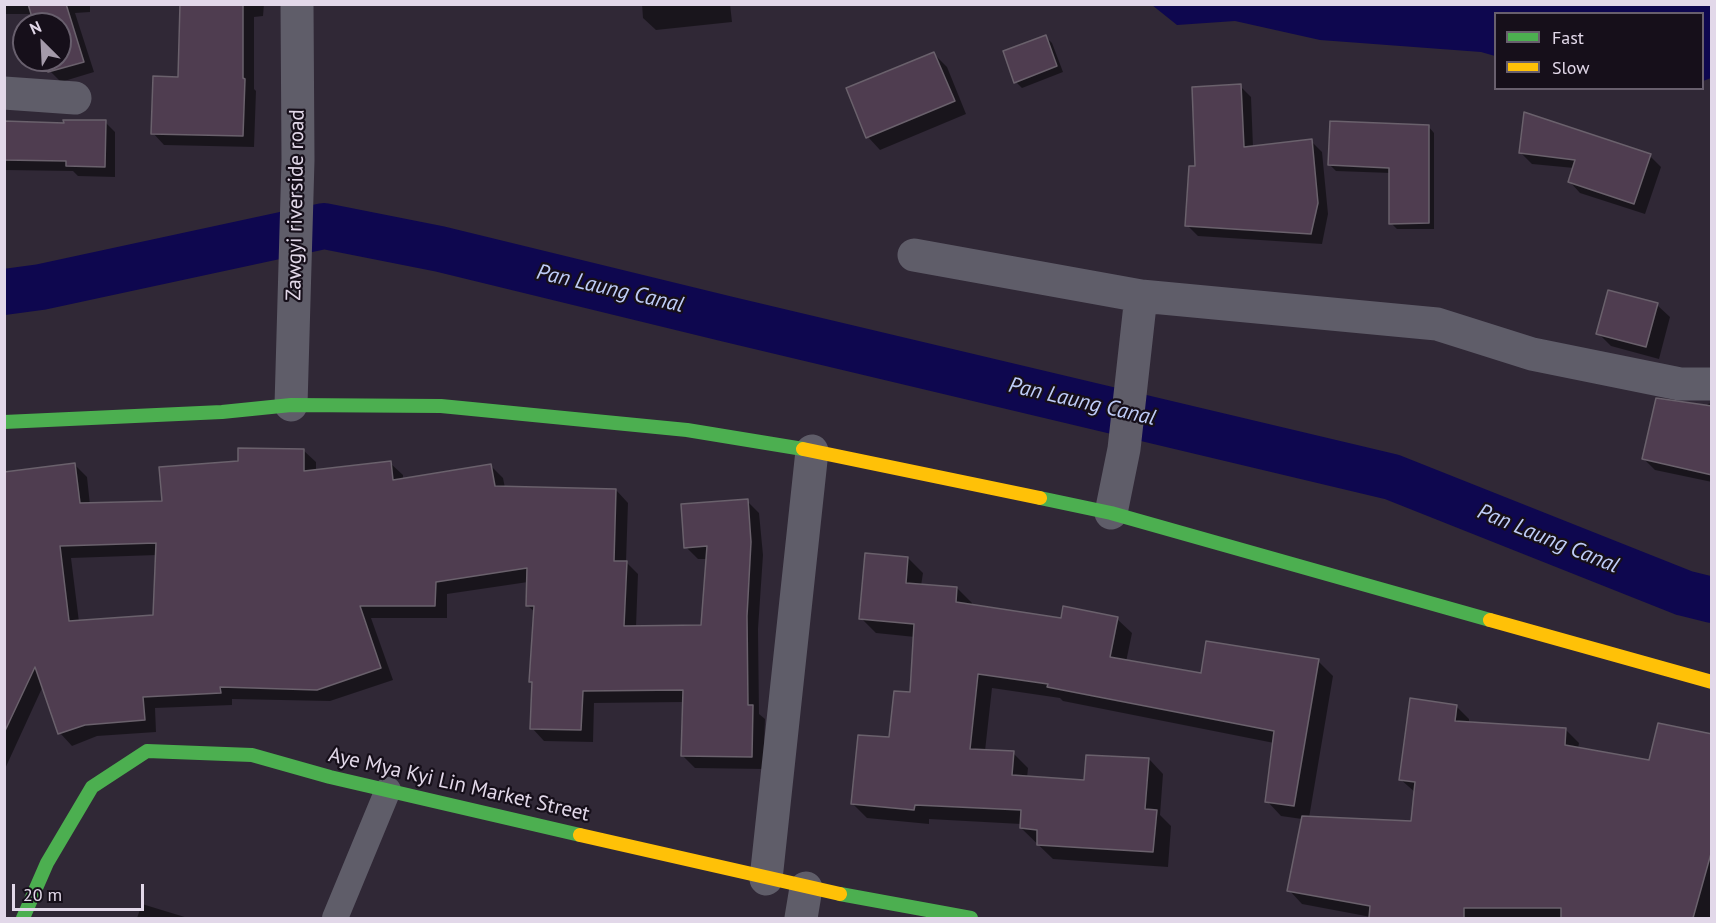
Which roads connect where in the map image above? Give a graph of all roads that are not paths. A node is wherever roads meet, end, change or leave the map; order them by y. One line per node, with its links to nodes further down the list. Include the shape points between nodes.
1 (297, 4): 7 (street, Zawgyi riverside road, via 298,160)
2 (4, 93): 3 (street)
3 (75, 98)
4 (914, 255): 5 (street)
5 (1141, 296): 6 (street, via 1437,324 1532,354 1680,384); 10 (street, via 1124,450)
6 (1712, 384)
7 (291, 405): 8 (street); 9 (street, via 441,406 687,430)
8 (4, 422)
9 (812, 451): 10 (street); 13 (street)
10 (1111, 513): 11 (street)
11 (1712, 682)
12 (388, 790): 13 (street, Aye Mya Kyi Lin Market Street); 15 (street, Aye Mya Kyi Lin Market Street, via 252,755 147,752 92,787 47,863); 16 (lane)
13 (766, 879): 14 (street, Aye Mya Kyi Lin Market Street)
14 (803, 903): 17 (street, Aye Mya Kyi Lin Market Street)
15 (23, 918)
16 (335, 918)
17 (971, 918)

